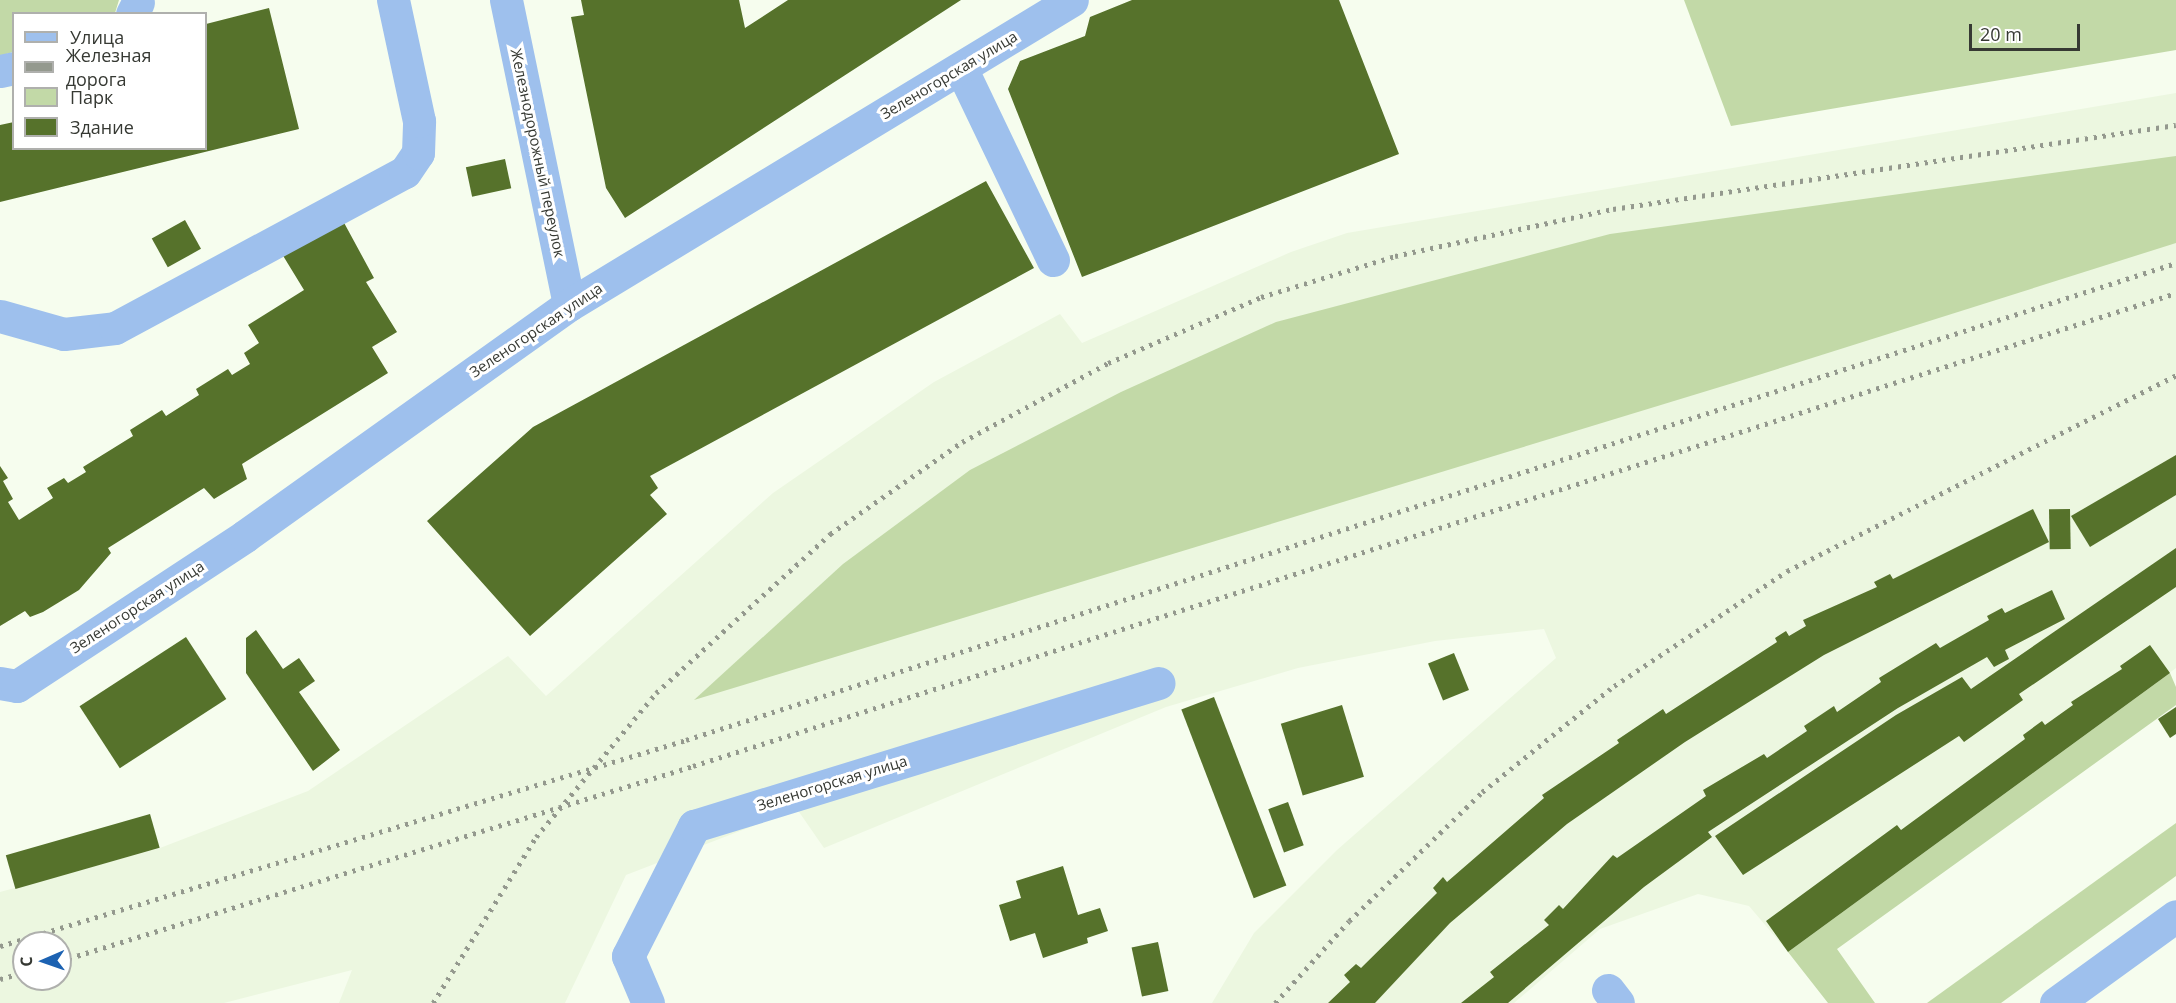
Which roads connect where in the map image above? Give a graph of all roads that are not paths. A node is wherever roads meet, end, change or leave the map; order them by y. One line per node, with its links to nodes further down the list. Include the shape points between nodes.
1 (393, 0): 7 (street, via 419,121 418,153 405,172 115,328 64,334)
2 (506, 0): 6 (street, Железнодорожный переулок)
3 (1072, 0): 4 (street, Зеленогорская улица)
4 (961, 68): 5 (street); 6 (street, Зеленогорская улица)
5 (1053, 260)
6 (569, 305): 9 (street, Зеленогорская улица, via 245,536)
7 (0, 316)
8 (1158, 683): 11 (street, Зеленогорская улица, via 693,826 628,956)
9 (8, 685)
10 (2176, 916): 12 (street)
11 (648, 1003)
12 (2056, 1003)

